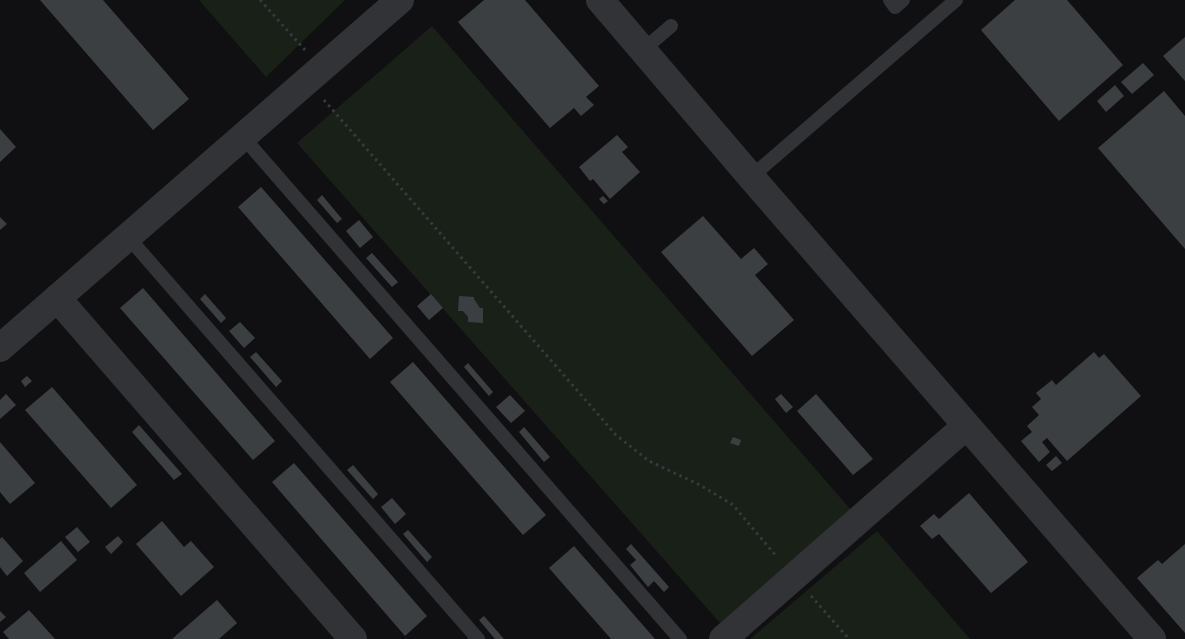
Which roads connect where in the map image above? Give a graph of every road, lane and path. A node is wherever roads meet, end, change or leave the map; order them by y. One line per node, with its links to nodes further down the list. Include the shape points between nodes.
1 (260, 0): 9 (path)
2 (400, 0): 9 (street)
3 (600, 0): 8 (street)
4 (890, 0): 5 (lane, via 896,7)
5 (903, 0)
6 (956, 0): 11 (lane)
7 (670, 26): 8 (lane)
8 (643, 50): 11 (street)
9 (314, 75): 10 (street); 16 (path, via 616,435 649,461 733,505)
10 (243, 137): 12 (street); 19 (lane)
11 (751, 177): 15 (street)
12 (128, 237): 13 (street); 18 (lane)
13 (57, 298): 14 (street); 17 (street)
14 (0, 348)
15 (966, 426): 16 (street); 22 (street)
16 (795, 578): 20 (street); 21 (path)
17 (353, 639)
18 (478, 639)
19 (680, 639)
20 (724, 639)
21 (849, 639)
22 (1152, 639)

